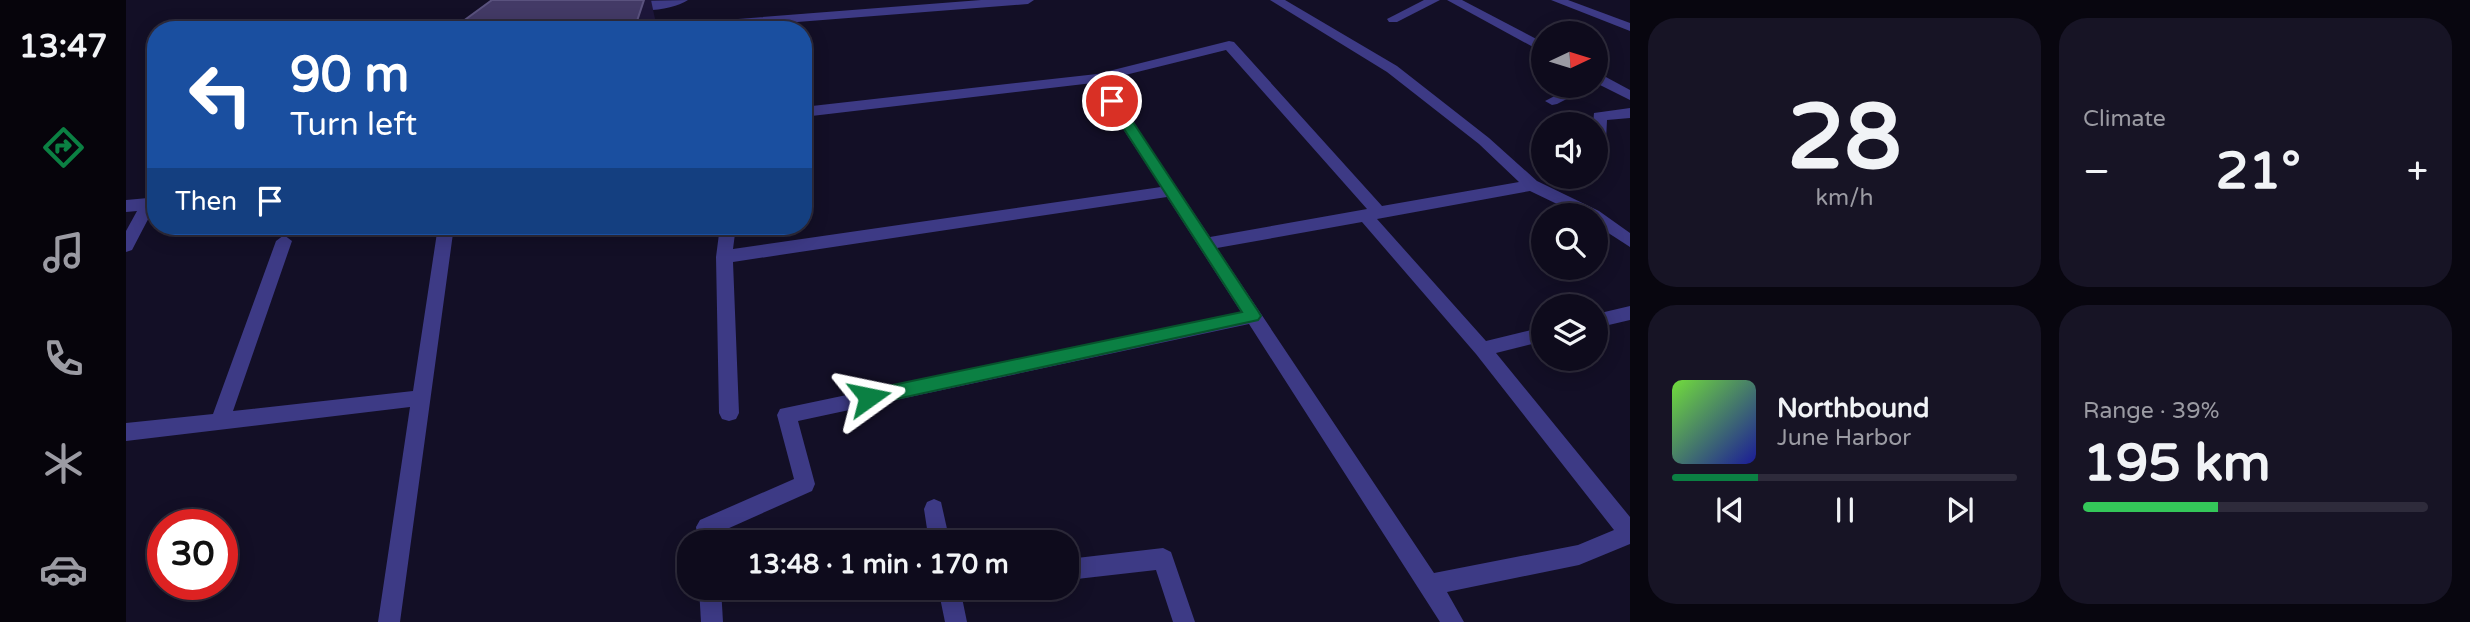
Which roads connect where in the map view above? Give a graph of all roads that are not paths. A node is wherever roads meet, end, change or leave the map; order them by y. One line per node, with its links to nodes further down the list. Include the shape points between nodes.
1 (682, 0): 8 (street, via 662,5)
2 (832, 0): 9 (street)
3 (1028, 0): 9 (street)
4 (1276, 0): 22 (street, via 1392,69)
5 (1434, 0): 10 (street)
6 (1453, 0): 13 (street)
7 (1557, 0): 12 (street)
8 (611, 5)
9 (837, 15): 11 (street)
10 (1393, 19)
11 (763, 21)
12 (1630, 27)
13 (1531, 42)
14 (1097, 78): 19 (street); 25 (street); 30 (street, via 1229,45)
15 (1608, 85): 16 (street)
16 (1630, 96)
17 (1559, 98): 18 (street)
18 (1552, 101)
19 (812, 111)
20 (1630, 113): 21 (street)
21 (1608, 115)
22 (1531, 184)
23 (1531, 185): 30 (street)
24 (1540, 189): 26 (street)
25 (1172, 191): 36 (street); 38 (street)
26 (1568, 203)
27 (147, 204): 28 (street)
28 (126, 206)
29 (147, 206): 37 (street)
30 (1372, 214): 36 (street); 43 (street)
31 (1608, 226): 35 (street)
32 (445, 235): 44 (street)
33 (727, 235): 38 (street)
34 (284, 241): 46 (street)
35 (1630, 241)
36 (1206, 244): 40 (street)
37 (126, 246)
38 (724, 257): 45 (street)
39 (1630, 313): 41 (street)
40 (1253, 316): 49 (street, via 787,415 805,484); 53 (street)
41 (1608, 318)
42 (1531, 337): 43 (street)
43 (1482, 349): 51 (street)
44 (422, 398): 46 (street); 56 (street)
45 (729, 413)
46 (220, 421): 47 (street)
47 (126, 432)
48 (934, 509): 50 (street)
49 (718, 530)
50 (938, 530)
51 (1629, 533): 53 (street, via 1579,555)
52 (1079, 569): 59 (street, via 1163,559)
53 (1429, 585): 60 (street)
54 (711, 600): 57 (street)
55 (951, 600): 58 (street)
56 (390, 622)
57 (712, 622)
58 (956, 622)
59 (1184, 622)
60 (1452, 622)

